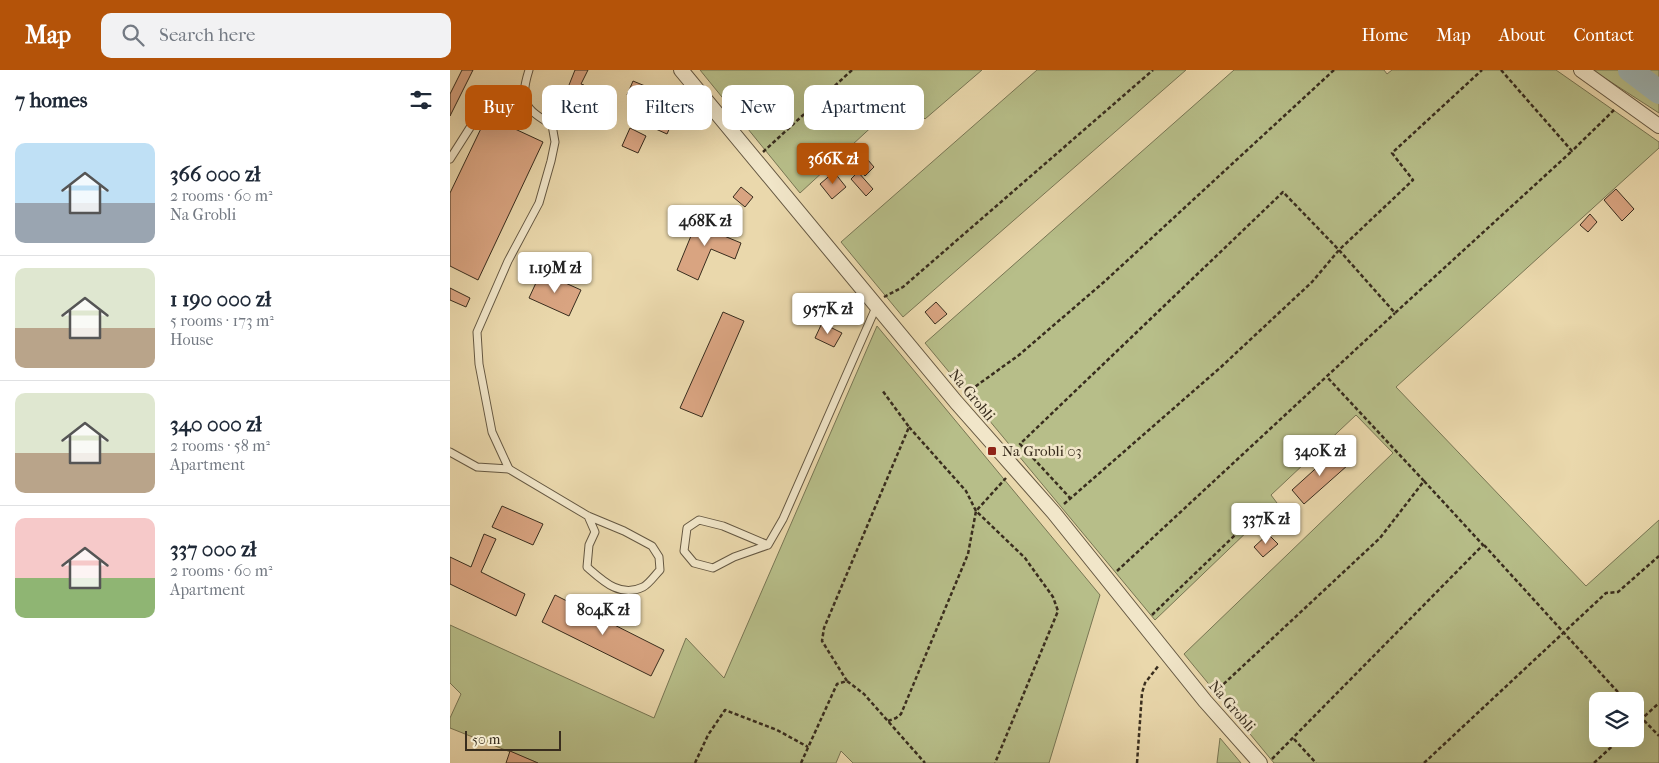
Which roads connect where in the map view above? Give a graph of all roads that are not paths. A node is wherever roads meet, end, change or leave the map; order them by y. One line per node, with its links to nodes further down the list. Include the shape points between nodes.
1 (529, 70): 4 (lane)
2 (681, 70): 9 (street, Na Grobli)
3 (1581, 70): 6 (street)
4 (525, 85)
5 (532, 113): 11 (lane, via 552,125 552,160 539,203 508,261 477,332 479,364 492,432)
6 (1659, 126)
7 (468, 130): 8 (lane)
8 (450, 159)
9 (877, 305): 13 (lane, via 783,519); 14 (street, Na Grobli, via 956,402 1054,513 1205,702)
10 (450, 452): 11 (lane, via 477,468)
11 (509, 468): 12 (lane)
12 (588, 516): 12 (lane, via 595,532 589,545 587,567 607,585 624,592 644,587 660,570 659,557 652,546 624,530)
13 (768, 545): 13 (lane, via 723,526 699,520 687,528 684,551 694,563 713,568)
14 (1260, 763)

